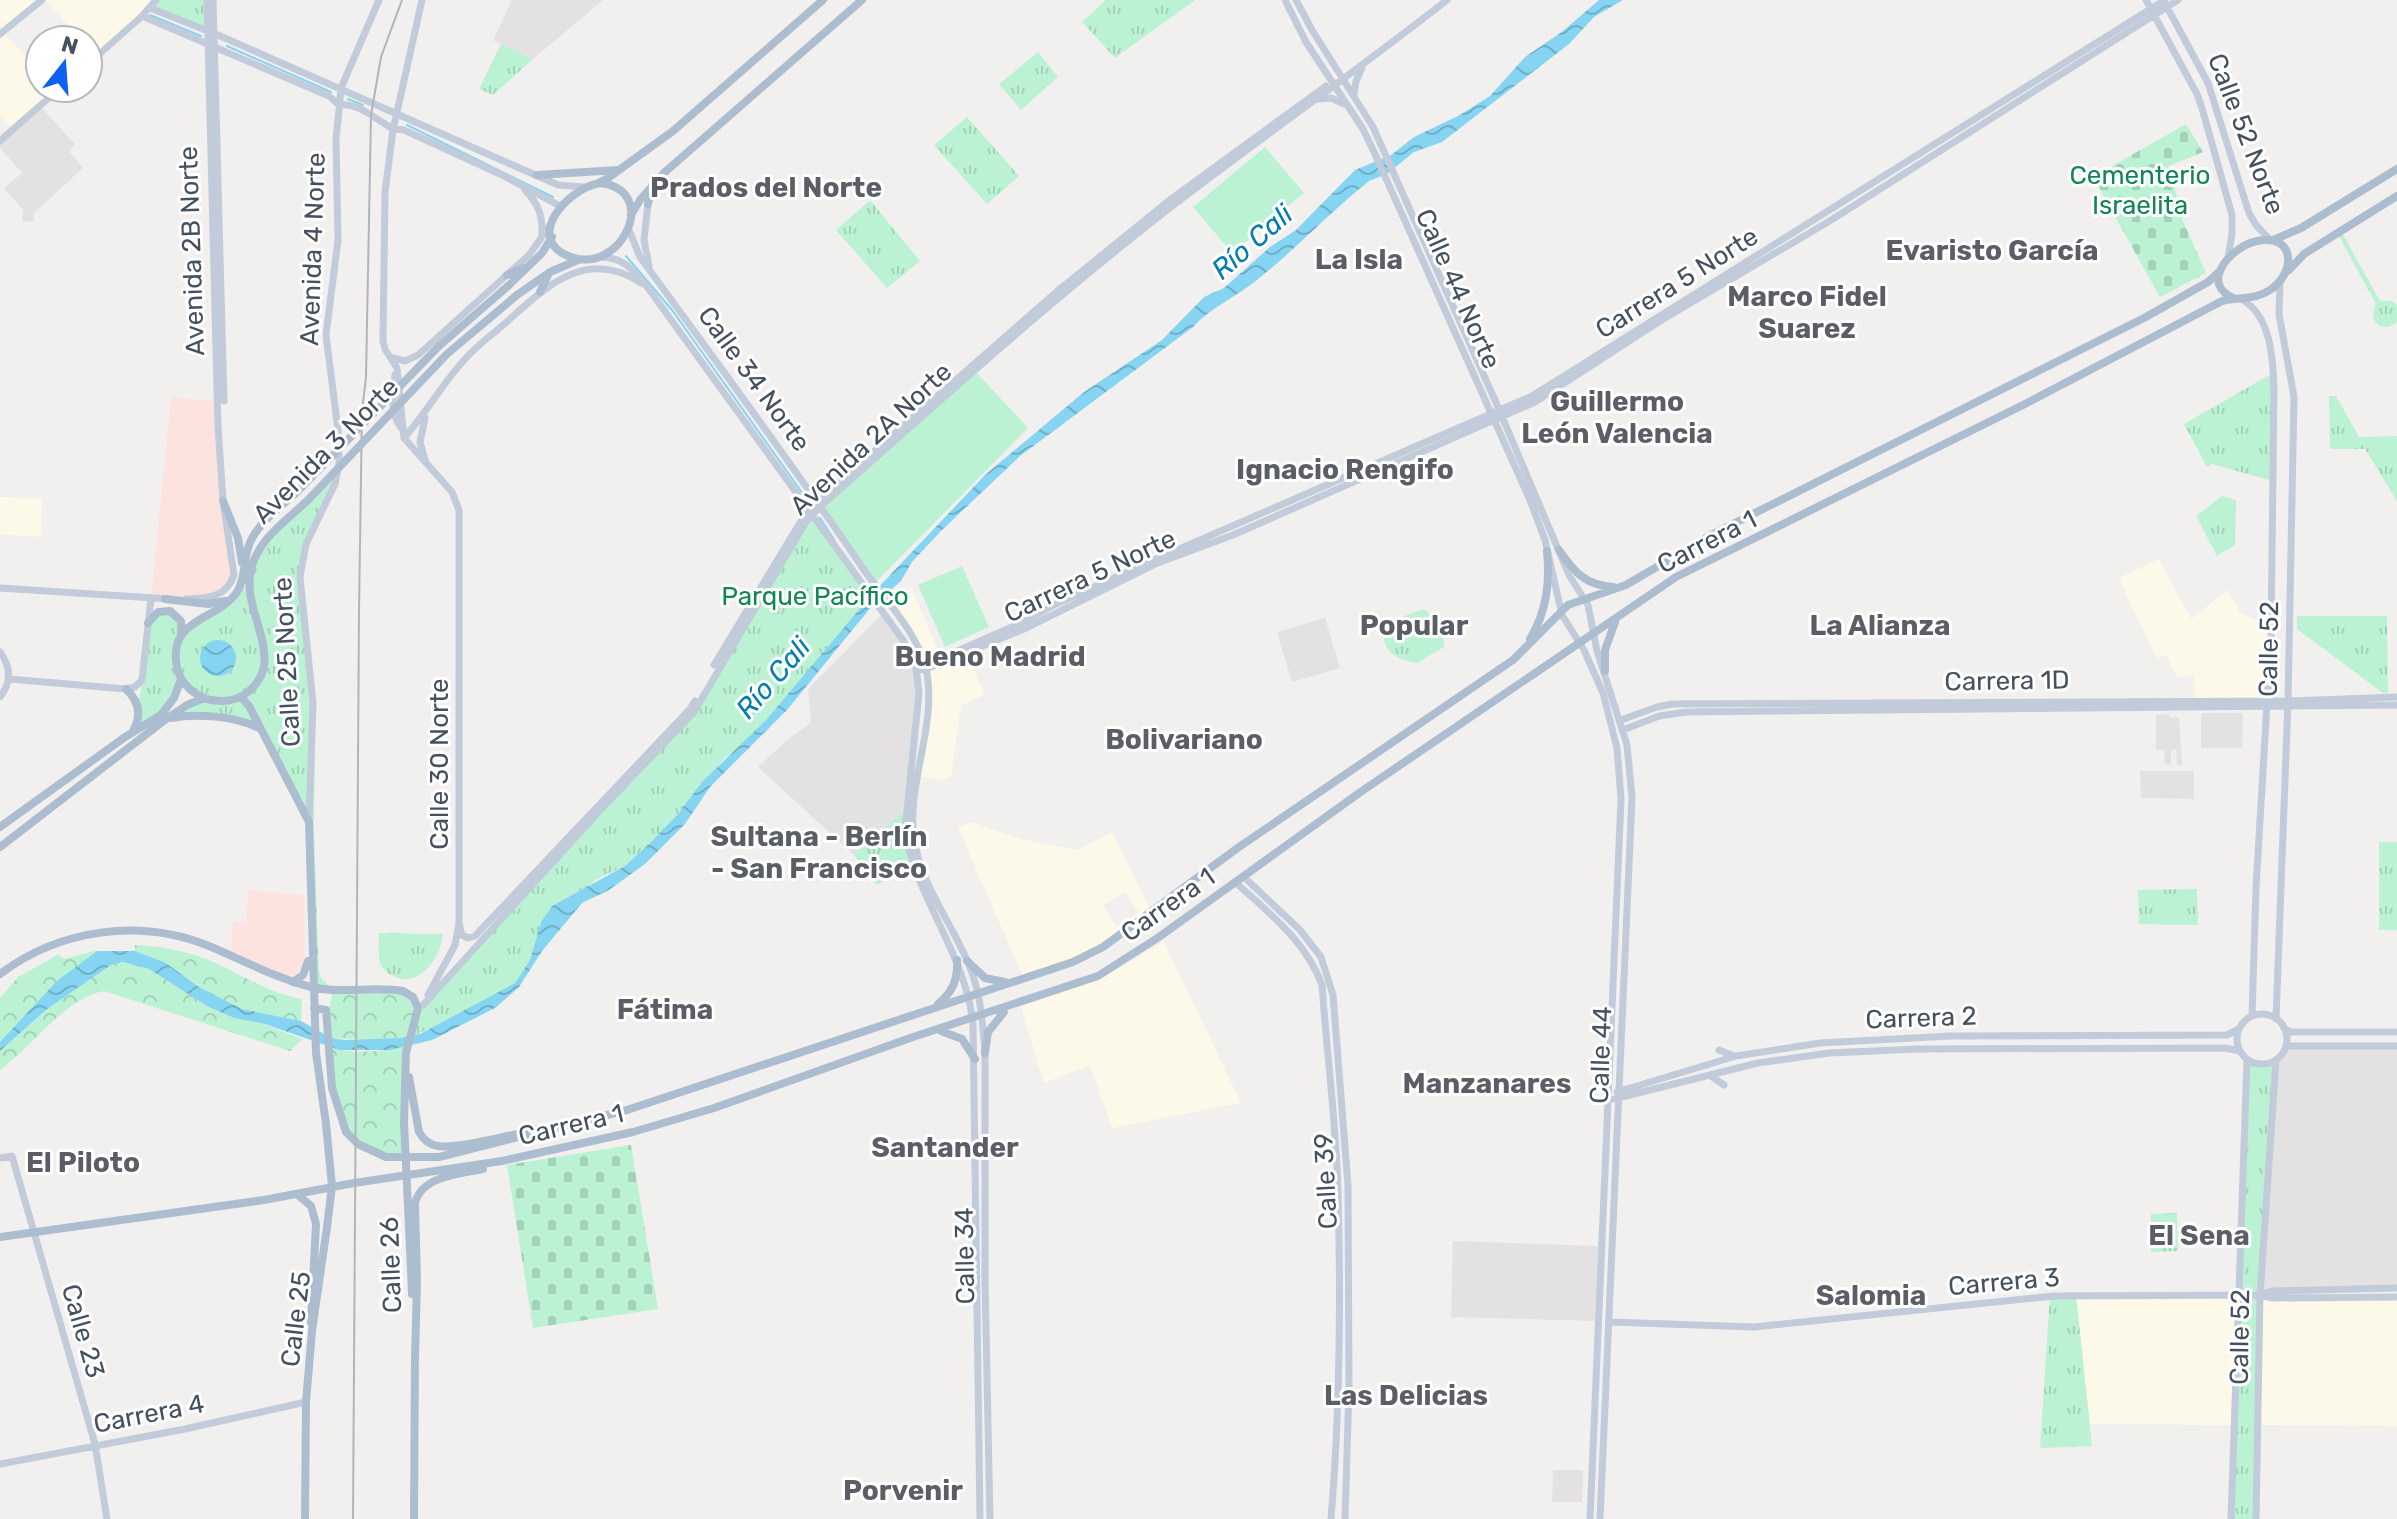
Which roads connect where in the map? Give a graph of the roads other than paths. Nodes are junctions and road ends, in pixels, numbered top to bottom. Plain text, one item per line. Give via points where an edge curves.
1 (42, 0) edge
2 (156, 0) edge
3 (207, 0) edge
4 (213, 0) edge
5 (379, 0) edge
6 (422, 0) edge
7 (823, 0) edge
8 (862, 0) edge
9 (1285, 0) edge
10 (1296, 0) edge
11 (1440, 0) edge
12 (1447, 0) edge
13 (2178, 0) edge
14 (2157, 5) edge
15 (150, 8) junction
16 (142, 16) junction
17 (210, 32) junction
18 (0, 34) edge
19 (211, 44) junction
20 (104, 50) edge
21 (2198, 61) junction
22 (1366, 63) junction
23 (2182, 66) junction
24 (1343, 77) junction
25 (1332, 85) junction
26 (341, 88) junction
27 (1354, 96) junction
28 (1316, 99) junction
29 (42, 104) edge
30 (339, 105) junction
31 (1346, 105) junction
32 (397, 113) junction
33 (393, 130) junction
34 (0, 141) edge
35 (1380, 153) junction
36 (2397, 169) edge
37 (619, 170) junction
38 (537, 175) junction
39 (518, 183) junction
40 (596, 184) junction
41 (653, 184) junction
42 (584, 187) junction
43 (2397, 196) edge
44 (648, 204) joint
45 (560, 206) junction
46 (631, 215) junction
47 (629, 230) junction
48 (547, 238) junction
49 (2272, 240) junction
50 (600, 256) junction
51 (582, 258) junction
52 (2228, 258) junction
53 (529, 266) junction
54 (2221, 270) junction
55 (550, 272) junction
56 (507, 275) junction
57 (653, 275) junction
58 (2283, 277) junction
59 (648, 288) junction
60 (540, 292) junction
61 (2239, 299) junction
62 (388, 354) junction
63 (224, 401) dead end
64 (427, 412) junction
65 (1497, 416) junction
66 (403, 434) junction
67 (339, 460) joint
68 (427, 466) junction
69 (223, 501) junction
70 (819, 504) junction
71 (810, 513) junction
72 (1559, 550) junction
73 (1547, 551) junction
74 (243, 574) junction
75 (1626, 585) junction
76 (0, 588) edge
77 (151, 598) junction
78 (1585, 598) junction
79 (165, 599) junction
80 (230, 601) junction
81 (1561, 610) junction
82 (1618, 618) junction
83 (148, 623) junction
84 (1594, 634) junction
85 (181, 635) junction
86 (2271, 636) junction
87 (2290, 636) junction
88 (1579, 644) junction
89 (0, 652) edge
90 (1519, 655) junction
91 (925, 667) junction
92 (916, 670) junction
93 (1605, 671) junction
94 (9, 679) junction
95 (181, 679) junction
96 (126, 689) junction
97 (0, 697) edge
98 (241, 697) junction
99 (2397, 697) edge
100 (204, 698) junction
101 (2268, 703) junction
102 (2288, 704) junction
103 (2397, 705) edge
104 (1657, 707) junction
105 (1659, 716) junction
106 (166, 719) junction
107 (1621, 720) junction
108 (261, 728) junction
109 (1623, 730) junction
110 (132, 733) junction
111 (912, 791) junction
112 (309, 822) junction
113 (0, 827) edge
114 (0, 847) edge
115 (1239, 879) junction
116 (459, 923) junction
117 (1296, 932) junction
118 (311, 944) junction
119 (962, 960) junction
120 (0, 974) edge
121 (1014, 981) junction
122 (293, 982) junction
123 (313, 987) junction
124 (973, 994) junction
125 (1014, 1005) junction
126 (931, 1008) junction
127 (420, 1009) junction
128 (314, 1010) junction
129 (2252, 1016) junction
130 (978, 1018) junction
131 (2276, 1019) junction
132 (2283, 1027) junction
133 (2239, 1029) junction
134 (937, 1031) junction
135 (2397, 1032) edge
136 (2286, 1046) junction
137 (2397, 1046) edge
138 (1719, 1050) dead end
139 (2240, 1051) junction
140 (985, 1053) junction
141 (1736, 1056) junction
142 (975, 1059) junction
143 (2247, 1060) junction
144 (2276, 1060) junction
145 (406, 1067) junction
146 (1620, 1072) junction
147 (1709, 1076) junction
148 (1724, 1085) dead end
149 (1636, 1086) junction
150 (1619, 1094) junction
151 (1609, 1098) junction
152 (594, 1119) junction
153 (326, 1124) joint
154 (0, 1158) edge
155 (502, 1161) junction
156 (297, 1195) junction
157 (1602, 1208) junction
158 (1614, 1209) junction
159 (34, 1231) junction
160 (0, 1237) edge
161 (2397, 1288) edge
162 (2239, 1294) junction
163 (2260, 1295) junction
164 (2397, 1297) edge
165 (1609, 1322) junction
166 (312, 1331) junction
167 (415, 1358) junction
168 (306, 1402) junction
169 (95, 1444) junction
170 (0, 1464) edge
171 (107, 1519) edge
172 (305, 1519) edge
173 (414, 1519) edge
174 (980, 1519) edge
175 (990, 1519) edge
176 (1331, 1519) edge
177 (1345, 1519) edge
178 (1590, 1519) edge
179 (1600, 1519) edge
180 (2231, 1519) edge
181 (2256, 1519) edge

1 - 18 main road
2 - 15 main road
3 - 17 main road, Avenida 2B Norte
4 - 17 main road, Avenida 2B Norte
5 - 26 main road, Avenida 4 Norte
6 - 32 main road
7 - 37 main road via 673,131
8 - 41 main road
9 - 25 main road, Calle 44 Norte
10 - 24 main road, Calle 44 Norte
11 - 24 main road, Avenida 2A Norte
12 - 22 main road, Avenida 2A Norte
13 - 14 main road, Carrera 5 Norte
14 - 21 main road, Calle 52 Norte via 2176,24
14 - 23 main road, Calle 52 Norte
14 - 65 main road, Carrera 5 Norte via 1828,222 1535,402
15 - 16 main road
15 - 17 main road
16 - 19 main road
16 - 20 main road
17 - 19 main road, Avenida 2B Norte
17 - 26 main road
19 - 30 main road
19 - 63 main road, Avenida 2B Norte
19 - 69 main road, Avenida 2B Norte via 214,324
21 - 23 main road via 2187,53 2181,57
21 - 49 main road, Calle 52 Norte via 2249,213
22 - 24 main road, Avenida 2A Norte
22 - 27 main road
23 - 52 main road, Calle 52 Norte via 2202,108 2232,215
24 - 25 main road, Avenida 2A Norte
24 - 27 main road, Calle 44 Norte
25 - 28 main road, Avenida 2A Norte
25 - 31 main road, Calle 44 Norte
25 - 70 main road, Avenida 2A Norte via 1171,199 1060,289
26 - 30 main road, Avenida 4 Norte
26 - 32 main road
27 - 35 main road, Calle 44 Norte via 1373,127
28 - 31 main road
28 - 70 main road, Avenida 2A Norte via 1083,278
29 - 34 main road
30 - 33 main road via 371,115
30 - 67 main road, Avenida 4 Norte via 338,240 326,335
31 - 35 main road, Calle 44 Norte
32 - 33 main road
32 - 38 main road
33 - 39 main road via 404,130
33 - 62 main road via 385,192 383,341
35 - 65 main road, Calle 44 Norte
36 - 49 main road
37 - 38 main road
37 - 40 main road
38 - 42 main road via 565,187
39 - 45 main road
39 - 48 main road via 539,208
40 - 42 main road
40 - 46 main road via 623,192
41 - 44 main road
41 - 46 main road
42 - 45 main road
43 - 58 main road via 2304,254
44 - 57 main road via 644,240
45 - 48 main road
46 - 47 main road
47 - 50 main road via 615,248
47 - 57 main road, Calle 34 Norte
48 - 51 main road via 563,253
48 - 53 main road, Avenida 3 Norte
48 - 56 main road, Avenida 3 Norte
49 - 52 main road via 2244,245
49 - 58 main road via 2287,253
50 - 51 main road
50 - 59 main road, Calle 34 Norte via 621,260
51 - 55 main road, Avenida 3 Norte
52 - 54 main road
53 - 56 main road
53 - 74 main road, Avenida 3 Norte, bridge via 439,346 257,531
54 - 61 main road via 2221,287
54 - 75 main road, Carrera 1 via 2144,318 1713,534
55 - 60 main road
55 - 98 main road, Avenida 3 Norte, bridge via 447,354 267,538 250,575 251,604 266,660 259,681
56 - 62 main road, Avenida 3 Norte via 411,360
57 - 70 main road, Calle 34 Norte
58 - 61 main road via 2265,293
58 - 87 main road, Calle 52 via 2279,314 2294,397
59 - 60 main road, Avenida 3 Norte via 625,274 593,269 564,276
59 - 71 main road, Calle 34 Norte
60 - 64 main road, Avenida 3 Norte via 465,359
61 - 82 main road, Carrera 1 via 2222,301 1676,577
61 - 86 main road, Calle 52 via 2261,317 2273,376
62 - 66 main road via 397,368
64 - 66 main road, Avenida 3 Norte
64 - 68 main road via 420,442
65 - 72 main road, Calle 44 Norte
65 - 73 main road, Calle 44 Norte
65 - 91 main road, Carrera 5 Norte via 1233,535 1155,564 1024,629
66 - 68 main road
67 - 112 main road, Calle 25 Norte via 335,484 306,544 300,577 313,703
68 - 116 main road, Calle 30 Norte via 458,506
69 - 74 main road via 238,538
69 - 79 main road, Avenida 2B Norte via 231,583 211,597
70 - 71 main road, Avenida 2A Norte
70 - 91 main road, Calle 34 Norte via 911,635
71 - 92 main road, Calle 34 Norte via 903,640
71 - 116 main road, Avenida 2A Norte via 690,709 475,936 462,935
71 - 127 main road, Avenida 2A Norte via 694,712
72 - 75 main road via 1584,580
72 - 78 main road, Calle 44 Norte
73 - 81 main road, Calle 44 Norte
73 - 90 main road via 1544,607
74 - 80 main road, Avenida 3 Norte
75 - 78 main road, Carrera 1
76 - 77 main road
77 - 79 main road
77 - 83 main road
78 - 81 main road, Carrera 1
78 - 84 main road, Calle 44
79 - 80 main road
80 - 85 main road via 197,618
81 - 88 main road, Calle 44
81 - 90 main road, Carrera 1
82 - 84 main road, Carrera 1
82 - 93 main road via 1608,640
83 - 85 main road via 158,612 172,612 181,621
83 - 96 main road via 140,684
84 - 88 main road, Carrera 1
84 - 93 main road, Calle 44
85 - 95 main road via 175,658
86 - 87 main road via 2279,646
86 - 101 main road, Calle 52
87 - 102 main road, Calle 52
88 - 115 main road, Carrera 1
88 - 151 main road, Calle 44 via 1603,693 1619,766
89 - 94 main road
90 - 121 main road, Carrera 1 via 1103,947
91 - 92 main road, Carrera 5 Norte
91 - 111 main road, Calle 34 Norte via 926,722
92 - 111 main road, Calle 34 Norte
93 - 107 main road, Calle 44
94 - 96 main road
94 - 97 main road
95 - 100 main road
95 - 110 main road via 166,710
96 - 110 main road via 139,709
98 - 100 main road
98 - 108 main road, Calle 25 Norte
99 - 102 main road, Carrera 1D
100 - 106 main road
101 - 102 main road, Carrera 1D
101 - 104 main road, Carrera 1D
101 - 105 main road, Carrera 1D
101 - 129 main road, Calle 52
102 - 103 main road, Carrera 1D
102 - 131 main road, Calle 52
104 - 105 main road
104 - 107 main road, Carrera 1D
105 - 109 main road, Carrera 1D
106 - 108 main road via 211,717
106 - 114 main road
107 - 109 main road, Calle 44
108 - 112 main road, Calle 25 Norte
109 - 146 main road, Calle 44 via 1632,797
110 - 113 main road
111 - 119 main road, Calle 34 Norte via 905,820 908,847 930,905
112 - 118 main road, Calle 25 Norte
115 - 117 main road, Calle 39
115 - 125 main road, Carrera 1 via 1112,969
116 - 127 main road, Calle 30 Norte via 455,945
117 - 176 main road, Calle 39 via 1322,985 1338,1188 1338,1388
117 - 177 main road, Calle 39 via 1321,957 1333,995 1348,1185
118 - 122 main road via 305,972
118 - 123 main road, Calle 25 Norte
119 - 121 main road via 985,978
119 - 124 main road, Calle 34 Norte
119 - 126 main road via 953,987
120 - 122 main road via 55,943 125,930 194,940
121 - 124 main road, Carrera 1
122 - 123 main road
123 - 127 main road via 403,991
123 - 128 main road, Calle 25 Norte
124 - 126 main road, Carrera 1
124 - 130 main road, Calle 34
125 - 130 main road, Carrera 1
125 - 140 main road via 993,1022
126 - 152 main road, Carrera 1
127 - 145 main road, Calle 26
128 - 152 main road, Carrera 1 via 323,1008 327,1014 337,1106 346,1132 386,1157 439,1157
128 - 153 main road, Calle 25 Norte
129 - 131 main road
129 - 133 main road
130 - 134 main road, Carrera 1
130 - 140 main road, Calle 34
130 - 142 main road, Calle 34
131 - 132 main road
132 - 135 main road via 2290,1032
132 - 136 main road
133 - 139 main road
133 - 141 main road, Carrera 2 via 2227,1035 1895,1038
134 - 142 main road via 962,1039
134 - 155 main road, Carrera 1 via 714,1108
136 - 137 main road
136 - 144 main road
138 - 141 main road
139 - 143 main road
139 - 147 main road, Carrera 2 via 1862,1051 1758,1063
140 - 175 main road, Calle 34
141 - 149 main road, Carrera 2
142 - 174 main road, Calle 34
143 - 144 main road
143 - 162 main road, Calle 52
144 - 163 main road, Calle 52
145 - 152 main road via 419,1132 435,1146
145 - 167 main road, Calle 26, bridge
146 - 149 main road
146 - 150 main road, Calle 44
147 - 148 main road
147 - 150 main road, Carrera 2
149 - 150 main road, Carrera 2
150 - 151 main road, Carrera 2
150 - 158 main road, Calle 44
151 - 157 main road, Calle 44
153 - 166 main road, Calle 25, bridge via 332,1186
154 - 159 main road, Calle 23 via 12,1156
155 - 156 main road, Carrera 1
155 - 167 main road via 431,1182 417,1194
156 - 159 main road, Carrera 1
156 - 166 main road via 311,1206 316,1224
157 - 158 main road
157 - 178 main road, Calle 44
158 - 165 main road, Calle 44
159 - 160 main road, Carrera 1
159 - 169 main road, Calle 23
161 - 163 main road, Carrera 3
162 - 163 main road, Carrera 3
162 - 165 main road, Carrera 3 via 2050,1296 1754,1327
162 - 180 main road, Calle 52
163 - 164 main road, Carrera 3
163 - 181 main road, Calle 52
165 - 179 main road, Calle 44
166 - 168 main road, Calle 25
167 - 173 main road, Calle 26
168 - 169 main road, Carrera 4
168 - 172 main road, Calle 25
169 - 170 main road, Carrera 4
169 - 171 main road, Calle 23

